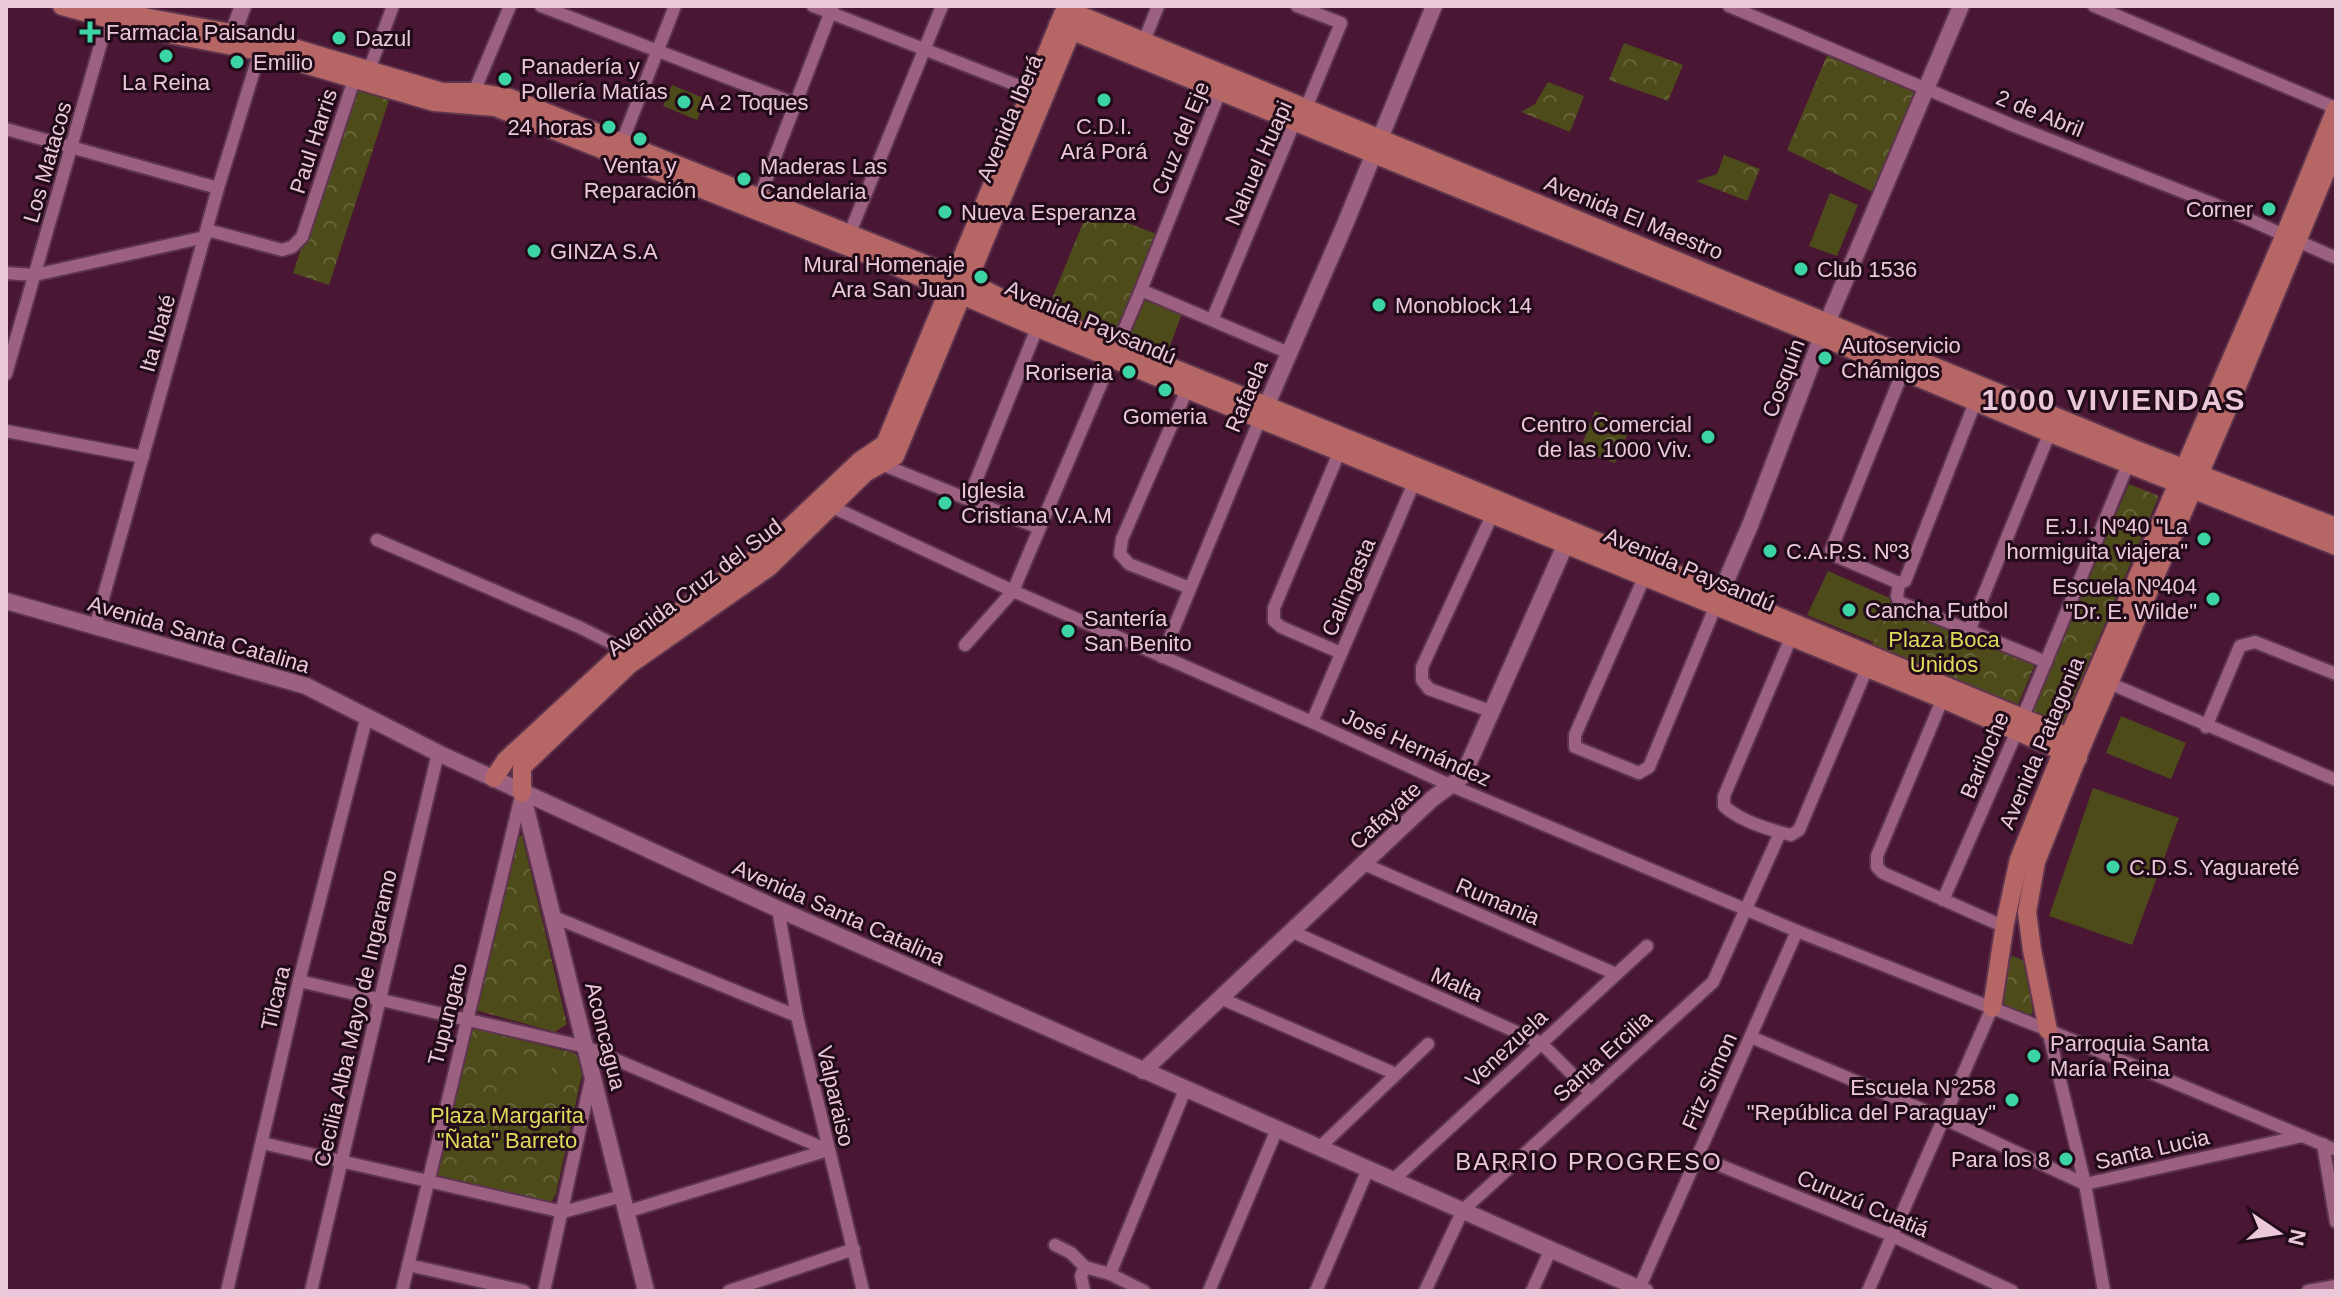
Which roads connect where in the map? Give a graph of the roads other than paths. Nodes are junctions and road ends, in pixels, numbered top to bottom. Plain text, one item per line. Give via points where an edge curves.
1 (62, 6) edge
2 (243, 6) edge
3 (393, 6) edge
4 (510, 6) edge
5 (541, 6) edge
6 (675, 6) edge
7 (813, 6) edge
8 (942, 6) edge
9 (1158, 6) edge
10 (1297, 6) edge
11 (1434, 6) edge
12 (1729, 6) edge
13 (1961, 6) edge
14 (2094, 6) edge
15 (832, 10) edge
16 (108, 11) edge
17 (146, 11) edge
18 (1070, 15) edge
19 (231, 38) junction
20 (1144, 41) junction
21 (924, 49) junction
22 (260, 51) junction
23 (656, 51) junction
24 (361, 75) junction
25 (1223, 83) junction
26 (1928, 88) junction
27 (1032, 91) junction
28 (472, 98) junction
29 (796, 104) junction
30 (2336, 109) edge
31 (1300, 115) junction
32 (6, 129) edge
33 (622, 142) junction
34 (1377, 146) junction
35 (2336, 147) edge
36 (72, 148) junction
37 (218, 188) junction
38 (760, 196) junction
39 (206, 233) junction
40 (848, 239) junction
41 (2290, 239) junction
42 (2336, 258) edge
43 (6, 273) edge
44 (35, 275) junction
45 (959, 285) junction
46 (1141, 290) junction
47 (1212, 320) junction
48 (1040, 321) junction
49 (1825, 330) junction
50 (1115, 351) junction
51 (1289, 353) junction
52 (1906, 364) junction
53 (6, 374) edge
54 (1190, 382) junction
55 (1978, 394) junction
56 (1263, 413) junction
57 (2053, 425) junction
58 (6, 431) edge
59 (1343, 445) junction
60 (143, 457) junction
61 (2131, 457) junction
62 (881, 464) junction
63 (1417, 474) junction
64 (2189, 479) junction
65 (969, 498) junction
66 (825, 503) junction
67 (1496, 507) junction
68 (2336, 527) edge
69 (1039, 528) junction
70 (1568, 537) junction
71 (377, 540) dead end
72 (2336, 546) edge
73 (1647, 570) junction
74 (1902, 582) junction
75 (1190, 588) junction
76 (1013, 591) junction
77 (1718, 599) junction
78 (6, 601) edge
79 (95, 627) junction
80 (1794, 630) junction
81 (1969, 631) junction
82 (965, 645) dead end
83 (625, 650) junction
84 (1341, 653) junction
85 (1162, 657) junction
86 (1870, 661) junction
87 (2046, 662) junction
88 (2336, 674) edge
89 (2109, 683) junction
90 (1945, 693) junction
91 (1493, 712) junction
92 (367, 716) junction
93 (1312, 722) junction
94 (2020, 724) junction
95 (2206, 727) junction
96 (2073, 747) junction
97 (438, 753) junction
98 (494, 778) junction
99 (2336, 780) edge
100 (1452, 786) junction
101 (522, 793) junction
102 (1786, 834) junction
103 (1364, 864) junction
104 (1943, 900) junction
105 (778, 909) junction
106 (1746, 910) junction
107 (554, 917) junction
108 (2005, 927) junction
109 (1797, 931) junction
110 (1293, 932) junction
111 (1647, 946) dead end
112 (2001, 948) junction
113 (2032, 950) junction
114 (1616, 974) junction
115 (299, 981) junction
116 (1220, 998) junction
117 (381, 999) junction
118 (1992, 1008) junction
119 (797, 1016) junction
120 (466, 1021) junction
121 (2048, 1030) junction
122 (1751, 1037) junction
123 (1541, 1043) junction
124 (1428, 1044) dead end
125 (586, 1047) junction
126 (1143, 1071) junction
127 (593, 1073) junction
128 (1396, 1074) junction
129 (1185, 1090) junction
130 (1591, 1093) junction
131 (1945, 1119) junction
132 (1277, 1129) junction
133 (2302, 1136) junction
134 (262, 1143) junction
135 (2323, 1144) junction
136 (1320, 1147) junction
137 (828, 1150) junction
138 (2336, 1150) edge
139 (1697, 1156) junction
140 (341, 1161) junction
141 (1368, 1169) junction
142 (1393, 1180) junction
143 (428, 1181) junction
144 (2085, 1184) junction
145 (624, 1204) junction
146 (1463, 1210) junction
147 (563, 1212) junction
148 (2336, 1222) edge
149 (1893, 1236) junction
150 (1055, 1245) dead end
151 (854, 1249) junction
152 (1551, 1249) junction
153 (408, 1265) junction
154 (1085, 1267) junction
155 (1110, 1274) junction
156 (2336, 1286) edge
157 (1640, 1290) edge
158 (227, 1291) edge
159 (311, 1291) edge
160 (402, 1291) edge
161 (524, 1291) edge
162 (544, 1291) edge
163 (646, 1291) edge
164 (729, 1291) edge
165 (863, 1291) edge
166 (1084, 1291) edge
167 (1144, 1291) edge
168 (1209, 1291) edge
169 (1316, 1291) edge
170 (1425, 1291) edge
171 (1532, 1291) edge
172 (1868, 1291) edge
173 (2012, 1291) edge
174 (2104, 1291) edge
175 (2308, 1291) edge

1 - 16 main road, Avenida Paysandú
2 - 19 street
3 - 24 street, Paul Harris
4 - 28 street
5 - 23 street
6 - 23 street
7 - 15 street
8 - 21 street
9 - 20 street
10 - 31 street, Nahuel Huapi via 1341,23
11 - 34 street, Rafaela
12 - 26 street, 2 de Abril
13 - 26 street, Cosquín
14 - 30 street
15 - 21 street
15 - 29 street
16 - 17 main road, Avenida Paysandú
16 - 19 main road, Avenida Paysandú
16 - 36 street, Los Matacos
17 - 19 main road, Avenida Paysandú
18 - 20 main road, Avenida El Maestro
18 - 25 main road, Avenida El Maestro
18 - 27 main road, Avenida Iberá
18 - 45 main road, Avenida Iberá
19 - 22 main road, Avenida Paysandú
19 - 24 main road, Avenida Paysandú
20 - 25 main road, Avenida El Maestro
21 - 27 street
21 - 40 street
22 - 24 main road, Avenida Paysandú
22 - 37 street, Ita Ibaté
23 - 29 street
23 - 33 street
24 - 28 main road, Avenida Paysandú via 434,102
24 - 39 street, Paul Harris via 302,237 282,250
25 - 31 main road, Avenida El Maestro
25 - 46 street, Cruz del Eje
26 - 41 street, 2 de Abril
26 - 49 street, Cosquín
27 - 45 main road, Avenida Iberá
28 - 33 main road, Avenida Paysandú via 510,98
28 - 40 main road, Avenida Paysandú
29 - 38 street
30 - 41 main road, Avenida Patagonia
31 - 34 main road, Avenida El Maestro
31 - 47 street, Nahuel Huapi
32 - 36 street
33 - 38 main road, Avenida Paysandú
34 - 49 main road, Avenida El Maestro
34 - 51 street, Rafaela
35 - 41 main road, Avenida Patagonia
36 - 37 street
36 - 44 street, Los Matacos
37 - 39 street, Ita Ibaté
38 - 40 main road, Avenida Paysandú
39 - 44 street
39 - 60 street, Ita Ibaté
40 - 45 main road, Avenida Paysandú
41 - 42 street, 2 de Abril
41 - 64 main road, Avenida Patagonia
43 - 44 street
44 - 53 street, Los Matacos
45 - 48 main road, Avenida Paysandú
45 - 62 main road, Avenida Cruz del Sud via 895,456
45 - 66 main road, Avenida Cruz del Sud via 885,444 860,461
46 - 47 street
46 - 50 street, Cruz del Eje
47 - 51 street
48 - 50 main road, Avenida Paysandú
48 - 65 street
49 - 52 main road, Avenida El Maestro
49 - 77 street, Cosquín
50 - 54 main road, Avenida Paysandú
50 - 69 street, Cruz del Eje
51 - 56 street, Rafaela
52 - 55 main road, Avenida El Maestro
52 - 74 street via 1831,550
54 - 56 main road, Avenida Paysandú
54 - 75 street via 1120,554 1129,564
55 - 57 main road, Avenida El Maestro
55 - 74 street
56 - 59 main road, Avenida Paysandú
56 - 75 street, Rafaela
57 - 61 main road, Avenida El Maestro
57 - 81 street
58 - 60 street
59 - 63 main road, Avenida Paysandú
59 - 84 street via 1274,608 1274,621 1281,627
60 - 79 street, Ita Ibaté
61 - 64 main road, Avenida El Maestro
61 - 87 street, Bariloche
62 - 65 street
62 - 66 main road, Avenida Cruz del Sud
63 - 67 main road, Avenida Paysandú
63 - 84 street, Calingasta
64 - 68 main road
64 - 72 main road
64 - 89 main road, Avenida Patagonia
64 - 96 main road, Avenida Patagonia
65 - 69 street
66 - 76 street, José Hernández
66 - 83 main road, Avenida Cruz del Sud
66 - 101 main road, Avenida Cruz del Sud via 769,567 630,664 522,767
67 - 70 main road, Avenida Paysandú
67 - 91 street via 1422,667 1429,689
69 - 76 street, Cruz del Eje
70 - 73 main road, Avenida Paysandú
70 - 91 street, Cafayate
71 - 83 street
73 - 77 main road, Avenida Paysandú
73 - 77 street, Cosquín via 1575,735 1575,747 1639,773 1649,767
74 - 81 street via 1899,602
75 - 85 street, Rafaela
76 - 82 street, Cruz del Eje
76 - 85 street, José Hernández
77 - 80 main road, Avenida Paysandú
78 - 79 street, Avenida Santa Catalina
79 - 92 street, Avenida Santa Catalina via 306,686
80 - 86 main road, Avenida Paysandú
80 - 102 street via 1724,796 1731,813
81 - 87 street
83 - 98 main road, Avenida Cruz del Sud via 506,760
84 - 93 street, Calingasta
85 - 93 street, José Hernández
86 - 90 main road, Avenida Paysandú
86 - 102 street, Santa Ercilia via 1799,830
87 - 94 street, Bariloche
88 - 95 street via 2255,642 2240,646
89 - 95 street
89 - 96 main road, Avenida Patagonia
90 - 94 main road, Avenida Paysandú
90 - 104 street via 1877,856 1883,873
91 - 100 street, Cafayate via 1463,776
92 - 97 street, Avenida Santa Catalina
92 - 115 street, Tilcara
93 - 100 street, José Hernández
94 - 96 main road, Avenida Paysandú
94 - 104 street, Bariloche
95 - 99 street
96 - 108 main road, Avenida Patagonia via 2019,859
96 - 113 main road, Avenida Patagonia via 2033,876 2027,912
97 - 98 street, Avenida Santa Catalina
97 - 117 street, Cecilia Alba Mayo de Ingaramo
98 - 101 street, Avenida Santa Catalina
100 - 103 street, Cafayate
100 - 106 street, José Hernández
101 - 105 street, Avenida Santa Catalina
101 - 107 street, Aconcagua
101 - 120 street, Tupungato
102 - 106 street, Santa Ercilia
103 - 110 street, Cafayate
103 - 114 street, Rumania
104 - 108 street
105 - 119 street, Valparaiso
105 - 126 street, Avenida Santa Catalina
106 - 109 street, José Hernández
106 - 130 street, Santa Ercilia via 1713,982
107 - 119 street
107 - 125 street, Aconcagua
108 - 112 main road, Avenida Patagonia
109 - 118 street, José Hernández
109 - 122 street, Fitz Simon
110 - 116 street, Cafayate
110 - 123 street, Malta
111 - 114 street, Venezuela
112 - 113 main road
112 - 118 main road, Avenida Patagonia
113 - 121 main road, Avenida Patagonia
114 - 123 street, Venezuela
115 - 117 street
115 - 134 street, Tilcara
116 - 126 street, Cafayate
116 - 128 street
117 - 120 street
117 - 140 street, Cecilia Alba Mayo de Ingaramo
118 - 121 street, José Hernández
118 - 131 street
119 - 137 street, Valparaiso
120 - 125 street
120 - 143 street, Tupungato
121 - 133 street
121 - 144 street
122 - 131 street, Santa Lucia
122 - 139 street, Fitz Simon
123 - 130 street, Malta
123 - 142 street, Venezuela
124 - 128 street
125 - 127 street, Aconcagua
125 - 137 street
126 - 129 street, Avenida Santa Catalina
127 - 145 street, Aconcagua
127 - 147 street
128 - 136 street
129 - 132 street, Avenida Santa Catalina
129 - 155 street
130 - 146 street, Santa Ercilia
131 - 144 street, Santa Lucia
131 - 149 street
132 - 136 street, Avenida Santa Catalina
132 - 168 street
133 - 135 street
133 - 144 street, Santa Lucia
134 - 140 street
134 - 158 street, Tilcara
135 - 138 street
135 - 148 street
136 - 141 street, Avenida Santa Catalina
137 - 145 street
137 - 151 street, Valparaiso
139 - 149 street, Curuzú Cuatiá
139 - 157 street, Fitz Simon
140 - 143 street
140 - 159 street, Cecilia Alba Mayo de Ingaramo
141 - 142 street, Avenida Santa Catalina
141 - 169 street
142 - 146 street, Avenida Santa Catalina
143 - 147 street
143 - 153 street, Tupungato
144 - 174 street
145 - 147 street
145 - 163 street, Aconcagua
146 - 152 street, Avenida Santa Catalina
146 - 170 street, Santa Ercilia
147 - 162 street
149 - 172 street
149 - 173 street, Curuzú Cuatiá
150 - 154 street
151 - 164 street
151 - 165 street, Valparaiso
152 - 157 street, Avenida Santa Catalina
152 - 171 street
153 - 160 street, Tupungato
153 - 161 street
154 - 155 street
154 - 166 street
155 - 167 street
156 - 175 street

